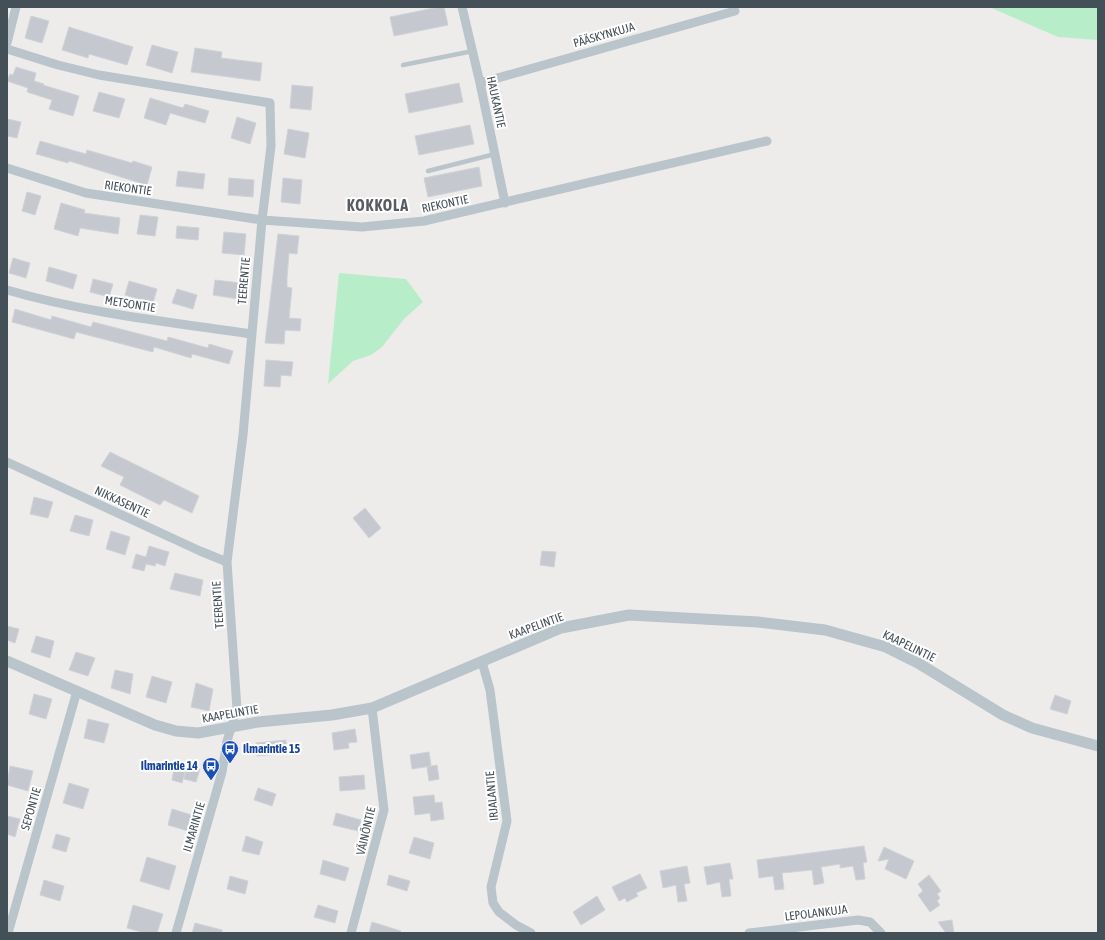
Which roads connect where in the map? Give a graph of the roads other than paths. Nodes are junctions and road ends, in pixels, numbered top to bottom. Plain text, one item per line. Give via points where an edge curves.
1 (16, 7) edge
2 (462, 7) edge
3 (734, 11) dead end
4 (7, 42) edge
5 (7, 49) edge
6 (473, 51) junction
7 (403, 65) dead end
8 (480, 83) junction
9 (767, 141) dead end
10 (495, 154) junction
11 (7, 168) edge
12 (428, 171) dead end
13 (505, 203) junction
14 (262, 220) junction
15 (7, 290) edge
16 (251, 334) junction
17 (7, 462) edge
18 (227, 562) junction
19 (7, 661) edge
20 (482, 662) junction
21 (77, 691) junction
22 (372, 708) junction
23 (231, 727) junction
24 (1098, 746) edge
25 (8, 933) edge
26 (176, 933) edge
27 (351, 933) edge
28 (531, 933) edge
29 (749, 933) edge
30 (881, 933) edge

1 - 4 street
2 - 6 street, HAUKANTIE
3 - 8 street, PÄÄSKYNKUJA
5 - 14 street, TEERENTIE via 58,65 99,74 270,103 271,146
6 - 7 lane
6 - 8 street, HAUKANTIE
8 - 10 street, HAUKANTIE
9 - 13 street, RIEKONTIE
10 - 12 lane
10 - 13 street, HAUKANTIE
11 - 14 street, RIEKONTIE via 86,193
13 - 14 street, RIEKONTIE via 424,221 362,227
14 - 16 street, TEERENTIE
15 - 16 street, METSONTIE via 42,300 117,314
16 - 18 street, TEERENTIE via 243,435
17 - 18 street, NIKKASENTIE
18 - 23 street, TEERENTIE via 237,709
19 - 21 street, KAAPELINTIE
20 - 22 street, KAAPELINTIE
20 - 24 street, KAAPELINTIE via 560,628 629,615 758,622 825,630 886,647 918,663 1003,715 1032,728
20 - 28 street, IRJALANTIE via 490,690 507,821 491,887 493,903 499,912
21 - 23 street, KAAPELINTIE via 155,725 176,731 198,733
21 - 25 street, SEPONTIE
22 - 23 street, KAAPELINTIE
22 - 27 street, VÄINÖNTIE via 384,810
23 - 26 street, ILMARINTIE via 222,772
29 - 30 street, LEPOLANKUJA via 858,920 870,922

